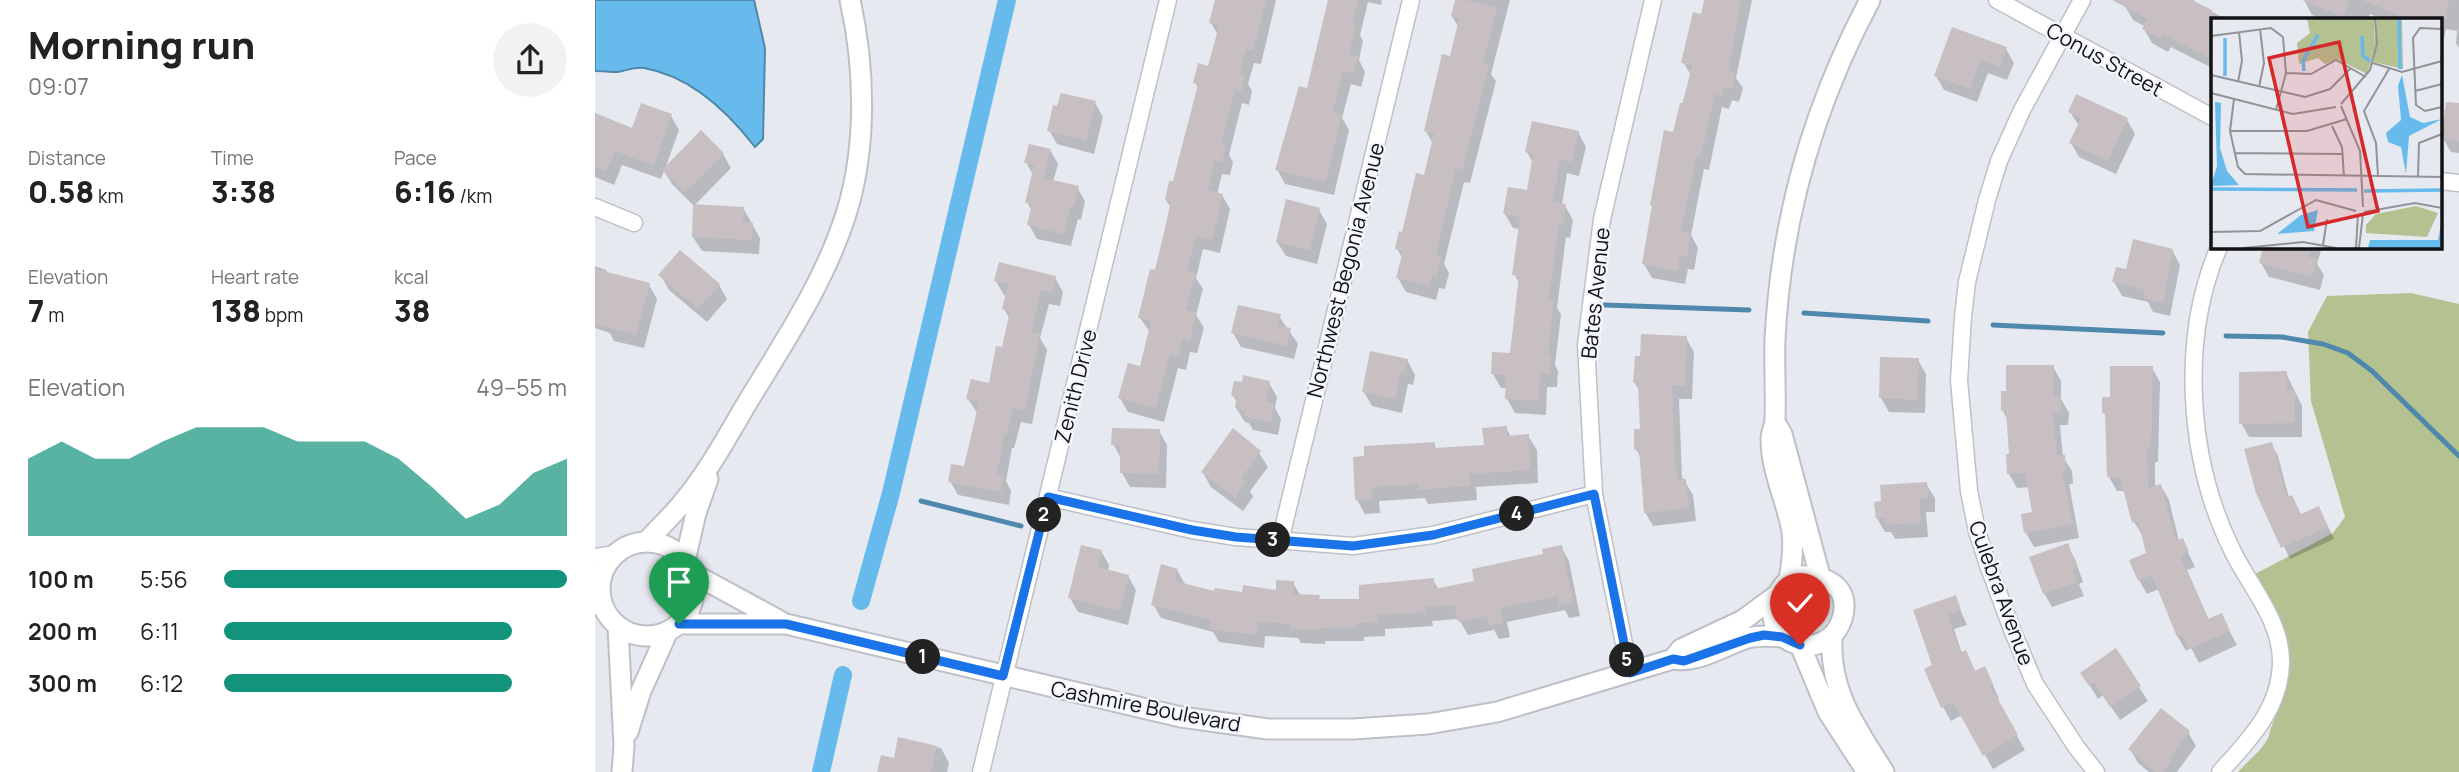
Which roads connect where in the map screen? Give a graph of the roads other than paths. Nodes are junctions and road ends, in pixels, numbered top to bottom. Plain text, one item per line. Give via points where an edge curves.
1 (850, 0) edge
2 (1168, 0) edge
3 (1411, 0) edge
4 (1653, 0) edge
5 (1870, 0) edge
6 (1997, 0) edge
7 (2082, 0) edge
8 (2063, 36) junction
9 (2211, 116) edge
10 (2441, 181) edge
11 (2459, 183) edge
12 (595, 207) edge
13 (634, 223) dead end
14 (2220, 248) edge
15 (1775, 423) junction
16 (721, 446) junction
17 (1594, 494) junction
18 (1048, 497) junction
19 (647, 541) junction
20 (1280, 541) junction
21 (605, 555) edge
22 (688, 567) junction
23 (1819, 576) junction
24 (1789, 579) junction
25 (1777, 596) junction
26 (599, 607) edge
27 (786, 624) junction
28 (618, 627) junction
29 (673, 629) junction
30 (1832, 637) junction
31 (1791, 641) junction
32 (1673, 659) junction
33 (1630, 673) junction
34 (1003, 676) junction
35 (624, 746) junction
36 (622, 772) edge
37 (981, 772) edge
38 (1867, 772) edge
39 (1884, 772) edge
40 (2096, 772) edge
41 (2220, 772) edge

1 - 16 street via 858,35 861,88 859,149 847,209 802,313
2 - 18 street, Zenith Drive
3 - 20 street, Northwest Begonia Avenue
4 - 17 street, Bates Avenue via 1602,219 1586,345
5 - 15 street via 1848,40 1803,162 1786,239 1775,339
6 - 8 street, Conus Street
7 - 8 street, Culebra Avenue
8 - 9 street, Conus Street
8 - 40 street, Culebra Avenue via 1999,161 1987,200 1967,282 1959,380 1969,491 1988,565 2035,684
10 - 11 street
12 - 13 street
14 - 41 street via 2197,322 2194,403 2198,440 2207,484 2231,548 2276,631 2281,662 2276,692 2260,728
15 - 23 street via 1782,434
15 - 24 street via 1770,437 1774,466 1793,545
16 - 19 street via 684,501
16 - 22 street via 696,513
17 - 20 street via 1433,535 1353,546
17 - 33 street, Bates Avenue
18 - 20 street via 1192,530
18 - 34 street, Zenith Drive
19 - 21 street
19 - 22 street via 676,551
21 - 26 street
22 - 27 street, Cashmire Boulevard
22 - 29 street via 693,599 688,613
23 - 24 street
23 - 30 street via 1835,586 1844,604
24 - 25 street
25 - 31 street via 1772,618 1776,629
25 - 32 street, Cashmire Boulevard via 1743,620 1681,649
26 - 28 street
27 - 29 street, Cashmire Boulevard
27 - 34 street, Cashmire Boulevard
28 - 29 street via 653,637
28 - 35 street
29 - 35 street via 641,691
30 - 31 street via 1812,645
30 - 39 street via 1832,672 1843,704
31 - 32 street, Cashmire Boulevard via 1764,635 1684,661
31 - 38 street via 1828,712
32 - 33 street, Cashmire Boulevard
33 - 34 street, Cashmire Boulevard via 1497,712 1428,724 1353,729 1268,729 1181,717
34 - 37 street, Zenith Drive
35 - 36 street

